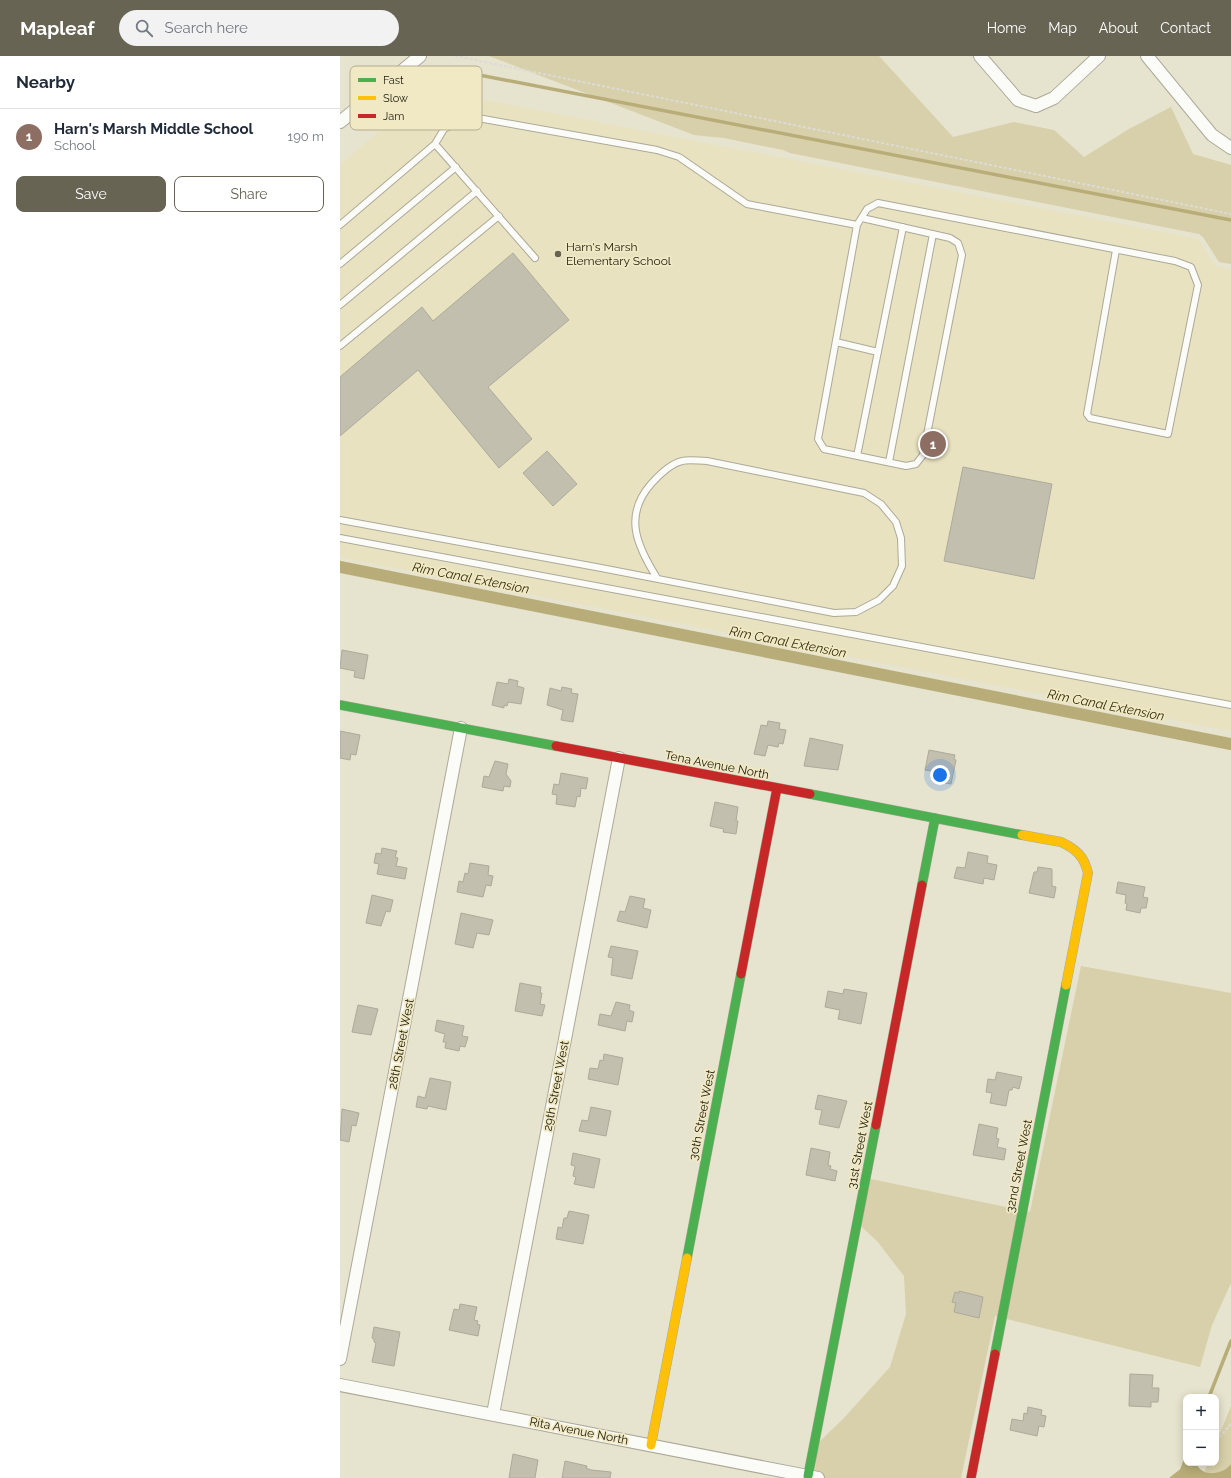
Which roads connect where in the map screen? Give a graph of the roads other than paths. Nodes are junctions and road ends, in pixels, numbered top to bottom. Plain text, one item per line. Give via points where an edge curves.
1 (420, 56) edge
2 (980, 56) edge
3 (1099, 56) edge
4 (1147, 56) edge
5 (408, 66) edge
6 (350, 114) edge
7 (482, 119) edge
8 (340, 122) edge
9 (443, 130) edge
10 (435, 144) junction
11 (1231, 148) edge
12 (456, 167) junction
13 (477, 191) junction
14 (499, 216) junction
15 (862, 218) junction
16 (340, 224) edge
17 (858, 225) junction
18 (903, 227) junction
19 (933, 234) junction
20 (1116, 250) junction
21 (535, 258) dead end
22 (340, 264) edge
23 (340, 305) edge
24 (836, 342) junction
25 (340, 346) edge
26 (878, 352) junction
27 (857, 456) junction
28 (889, 462) junction
29 (340, 520) edge
30 (340, 538) edge
31 (657, 578) junction
32 (340, 705) edge
33 (1231, 706) edge
34 (461, 728) junction
35 (619, 758) junction
36 (777, 788) junction
37 (935, 818) junction
38 (1085, 859) joint
39 (340, 1359) edge
40 (340, 1385) edge
41 (494, 1414) junction
42 (651, 1445) junction
43 (813, 1477) edge
44 (971, 1478) edge

1 - 5 street
2 - 3 street via 1018,100 1036,106 1054,98
4 - 11 street via 1212,135
6 - 8 street
7 - 17 lane via 657,150 679,157 747,204
9 - 10 lane
10 - 12 lane
10 - 16 lane
12 - 13 lane
12 - 22 lane
13 - 14 lane
13 - 23 lane
14 - 21 lane
14 - 25 lane
15 - 17 lane
15 - 18 lane
15 - 20 lane via 867,209 878,204
17 - 24 lane
18 - 19 lane
18 - 26 lane
19 - 28 lane
19 - 28 lane via 954,240 958,243 962,255 923,455 916,464 906,466
20 - 20 lane via 1191,267 1198,285 1168,434 1090,418 1087,414
24 - 26 lane
24 - 27 lane via 818,439 824,449
26 - 27 lane
27 - 28 lane
29 - 31 lane
30 - 33 lane
31 - 31 lane via 834,613 856,612 879,600 893,586 902,566 901,538 896,522 881,504 864,493 707,461 682,460 661,472 642,494 635,509 636,533 642,554
32 - 34 street, Tena Avenue North
34 - 35 street, Tena Avenue North
34 - 39 street, 28th Street West
35 - 36 street, Tena Avenue North
35 - 41 street, 29th Street West
36 - 37 street, Tena Avenue North
36 - 42 street, 30th Street West
37 - 38 street, Tena Avenue North via 1061,842 1073,847
37 - 43 street, 31st Street West
38 - 44 street, 32nd Street West via 1088,872
40 - 41 street, Rita Avenue North
41 - 42 street, Rita Avenue North
42 - 43 street, Rita Avenue North

